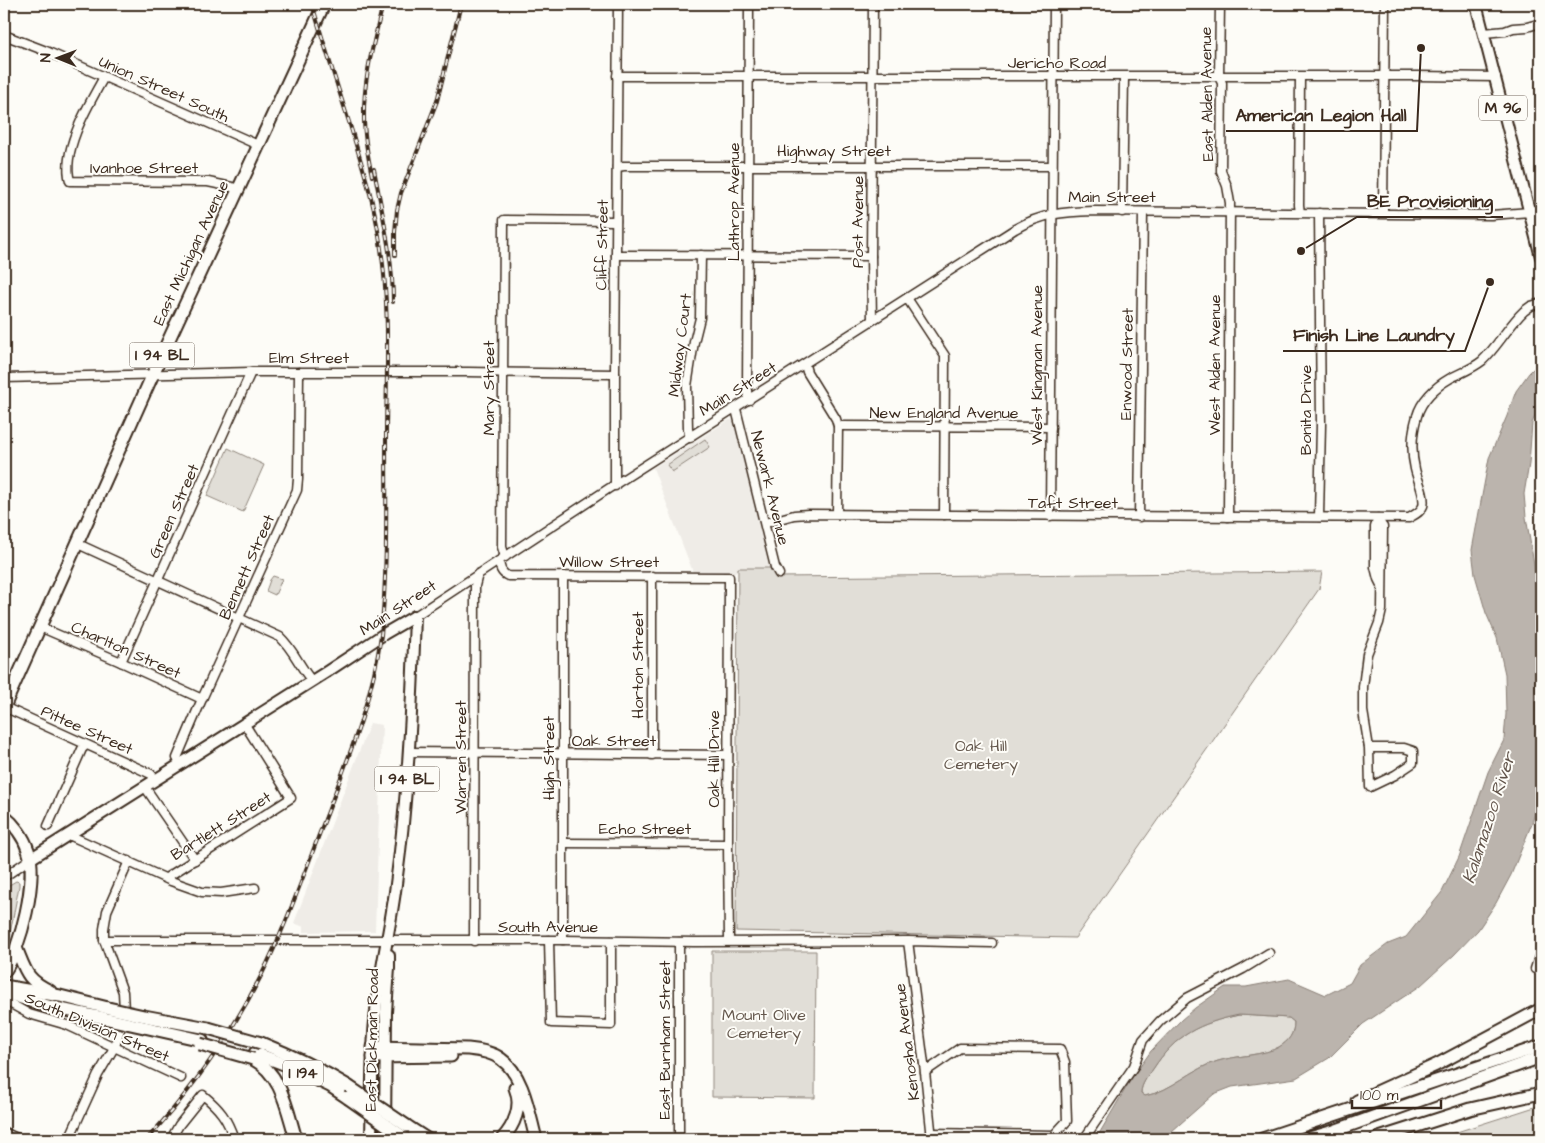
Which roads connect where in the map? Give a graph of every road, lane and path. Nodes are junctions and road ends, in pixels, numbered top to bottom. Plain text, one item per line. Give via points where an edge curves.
1 (324, 4) edge
2 (618, 4) edge
3 (749, 4) edge
4 (873, 4) edge
5 (1054, 4) edge
6 (1220, 4) edge
7 (1385, 4) edge
8 (1476, 4) edge
9 (1541, 23) edge
10 (1484, 31) junction
11 (4, 35) edge
12 (618, 76) junction
13 (748, 76) junction
14 (873, 76) junction
15 (1053, 76) junction
16 (104, 77) junction
17 (1124, 77) junction
18 (1219, 77) junction
19 (1300, 77) junction
20 (1384, 77) junction
21 (1496, 77) junction
22 (258, 146) junction
23 (748, 165) junction
24 (872, 165) junction
25 (1052, 166) junction
26 (617, 167) junction
27 (238, 189) junction
28 (1541, 210) edge
29 (1122, 212) junction
30 (1143, 212) junction
31 (1530, 212) junction
32 (1230, 213) junction
33 (1300, 213) junction
34 (1319, 213) junction
35 (1383, 213) junction
36 (1052, 214) junction
37 (616, 220) junction
38 (616, 255) junction
39 (701, 255) junction
40 (747, 256) junction
41 (871, 256) junction
42 (1541, 257) edge
43 (907, 298) junction
44 (1541, 303) edge
45 (872, 320) junction
46 (805, 365) junction
47 (251, 372) junction
48 (299, 372) junction
49 (503, 373) junction
50 (153, 374) junction
51 (614, 374) junction
52 (4, 378) edge
53 (750, 400) junction
54 (736, 408) junction
55 (838, 426) junction
56 (944, 427) junction
57 (1051, 427) junction
58 (690, 438) junction
59 (615, 486) junction
60 (837, 514) junction
61 (944, 516) junction
62 (1050, 516) junction
63 (1139, 517) junction
64 (1228, 517) junction
65 (1319, 517) junction
66 (1379, 519) junction
67 (765, 523) junction
68 (78, 544) junction
69 (502, 559) junction
70 (478, 574) junction
71 (779, 574) dead end
72 (563, 576) junction
73 (652, 576) junction
74 (729, 577) joint
75 (158, 582) junction
76 (415, 616) junction
77 (239, 618) junction
78 (40, 626) junction
79 (121, 662) junction
80 (312, 681) junction
81 (202, 699) junction
82 (4, 707) edge
83 (244, 724) junction
84 (86, 745) junction
85 (1369, 748) junction
86 (409, 752) junction
87 (475, 753) junction
88 (563, 754) junction
89 (652, 754) junction
90 (728, 755) junction
91 (180, 764) junction
92 (156, 780) junction
93 (144, 787) junction
94 (4, 816) edge
95 (48, 826) dead end
96 (69, 835) junction
97 (563, 843) junction
98 (728, 844) junction
99 (30, 859) junction
100 (195, 860) junction
101 (128, 861) junction
102 (4, 877) edge
103 (166, 878) junction
104 (255, 888) dead end
105 (104, 940) junction
106 (549, 940) junction
107 (563, 940) junction
108 (388, 941) junction
109 (474, 941) junction
110 (611, 941) junction
111 (729, 941) junction
112 (908, 941) junction
113 (680, 942) junction
114 (992, 944) dead end
115 (17, 950) junction
116 (1541, 951) edge
117 (1269, 953) dead end
118 (1535, 969) dead end
119 (4, 972) edge
120 (4, 986) edge
121 (4, 991) edge
122 (60, 996) junction
123 (4, 1000) edge
124 (1541, 1009) edge
125 (108, 1013) junction
126 (144, 1021) junction
127 (115, 1046) junction
128 (1541, 1046) edge
129 (256, 1052) junction
130 (373, 1052) junction
131 (386, 1052) junction
132 (1541, 1057) edge
133 (925, 1072) junction
134 (180, 1078) dead end
135 (1541, 1093) edge
136 (1294, 1129) junction
137 (4, 1132) edge
138 (407, 1134) edge
139 (932, 1136) edge
140 (427, 1138) edge
141 (19, 1139) edge
142 (70, 1139) edge
143 (171, 1139) edge
144 (234, 1139) edge
145 (296, 1139) edge
146 (371, 1139) edge
147 (385, 1139) edge
148 (502, 1139) edge
149 (536, 1139) edge
150 (679, 1139) edge
151 (1084, 1139) edge
152 (1262, 1139) edge
153 (1306, 1139) edge
154 (1376, 1139) edge

1 - 22 highway, East Michigan Avenue / I 94 BL
2 - 12 street, Cliff Street
3 - 13 street, Lathrop Avenue
4 - 14 street, Post Avenue
5 - 15 street, West Kingman Avenue
6 - 18 street, East Alden Avenue
7 - 20 street
8 - 10 main road, M 96
9 - 10 street via 1505,31
10 - 21 main road, M 96
11 - 16 street, Union Street South
12 - 13 street, Jericho Road
12 - 26 street, Cliff Street
13 - 14 street, Jericho Road
13 - 23 street, Lathrop Avenue
14 - 15 street, Jericho Road
14 - 24 street, Post Avenue
15 - 17 street, Jericho Road
15 - 25 street, West Kingman Avenue
16 - 22 street, Union Street South
16 - 27 street, Ivanhoe Street via 70,147 70,181 208,182
17 - 18 street, Jericho Road
17 - 29 street
18 - 19 street, Jericho Road
18 - 32 street, East Alden Avenue via 1222,84 1221,171 1227,186
19 - 20 street, Jericho Road
19 - 33 street
20 - 21 street, Jericho Road
20 - 35 street
21 - 31 main road, M 96
22 - 27 highway, East Michigan Avenue / I 94 BL
23 - 24 street, Highway Street
23 - 26 street, Highway Street
23 - 40 street, Lathrop Avenue
24 - 25 street, Highway Street
24 - 41 street, Post Avenue
25 - 36 street, West Kingman Avenue
26 - 37 street, Cliff Street
27 - 50 highway, East Michigan Avenue / I 94 BL
28 - 31 main road, Main Street
29 - 30 street, Main Street
29 - 36 street, Main Street
30 - 32 street, Main Street
30 - 63 street, Enwood Street
31 - 35 street, Main Street via 1490,215
31 - 42 main road, M 96
32 - 33 street, Main Street
32 - 64 street, West Alden Avenue
33 - 34 street, Main Street
34 - 35 street, Main Street
34 - 65 street, Bonita Drive
36 - 43 street, Main Street via 1024,224
36 - 57 street, West Kingman Avenue
37 - 38 street, Cliff Street
37 - 49 street, Mary Street via 504,220
38 - 39 street
38 - 51 street, Cliff Street
39 - 40 street
39 - 58 street, Midway Court via 700,318 687,386
40 - 41 street
40 - 53 street, Lathrop Avenue via 747,392
41 - 45 street, Post Avenue
43 - 45 street, Main Street
43 - 56 street via 945,356
44 - 66 street, Taft Street via 1518,316 1482,360 1448,380 1420,407 1413,446 1423,507 1409,518
45 - 46 street, Main Street
46 - 53 street, Main Street
46 - 55 street
47 - 48 street, Elm Street
47 - 50 street, Elm Street
47 - 75 street, Green Street
48 - 49 street, Elm Street
48 - 77 street, Bennett Street via 297,490
49 - 51 street, Elm Street
49 - 69 street, Mary Street
50 - 52 street, Elm Street
50 - 68 highway, East Michigan Avenue / I 94 BL
51 - 59 street, Cliff Street
53 - 54 street, Main Street
54 - 58 street, Main Street
54 - 67 street, Newark Avenue
55 - 56 street, New England Avenue
55 - 60 street
56 - 57 street, New England Avenue
56 - 61 street
57 - 62 street, West Kingman Avenue
58 - 59 street, Main Street
59 - 69 street, Main Street
60 - 61 street, Taft Street
60 - 67 street, Taft Street via 794,515
61 - 62 street, Taft Street
62 - 63 street, Taft Street
63 - 64 street, Taft Street
64 - 65 street, Taft Street
65 - 66 street, Taft Street
66 - 85 street via 1383,527 1382,610 1367,654 1363,688
67 - 71 street, Newark Avenue
68 - 75 street
68 - 78 highway, East Michigan Avenue / I 94 BL
69 - 70 street, Main Street
69 - 72 street, Willow Street via 500,569 508,576
70 - 76 street, Main Street
70 - 87 street, Warren Street via 474,586
72 - 73 street, Willow Street
72 - 88 street, High Street
73 - 74 street, Willow Street
73 - 89 street, Horton Street
74 - 90 street, Oak Hill Drive
75 - 77 street
75 - 79 street, Green Street
76 - 80 main road, Main Street
76 - 86 main road, East Dickman Road / I 94 BL
77 - 80 street via 286,642
77 - 81 street, Bennett Street
78 - 79 street, Charlton Street
78 - 82 highway, East Michigan Avenue / I 94 BL
79 - 81 street, Charlton Street
80 - 83 main road, Main Street
81 - 91 street, Bennett Street via 177,758
82 - 84 street, Pittee Street
83 - 91 main road, Main Street
83 - 100 street, Bartlett Street via 291,798
84 - 92 street, Pittee Street via 151,774
84 - 95 street
85 - 85 street via 1404,748 1413,752 1413,763 1370,788
86 - 87 street, Oak Street
86 - 108 main road, East Dickman Road / I 94 BL
87 - 88 street, Oak Street
87 - 109 street, Warren Street
88 - 89 street, Oak Street
88 - 97 street, High Street
89 - 90 street, Oak Street
90 - 98 street, Oak Hill Drive
91 - 92 main road, Main Street
92 - 93 main road, Main Street
93 - 96 main road, Main Street
93 - 100 street
94 - 99 highway via 16,828
96 - 99 main road, Main Street
96 - 101 street
97 - 98 street, Echo Street
97 - 107 street, High Street
98 - 111 street, Oak Hill Drive
99 - 102 street
99 - 115 highway via 28,902
100 - 103 street, Bartlett Street
101 - 103 street
101 - 105 street via 107,911
103 - 104 street via 202,892
105 - 108 street, South Avenue
105 - 127 street via 123,992 124,1010
106 - 107 street, South Avenue
106 - 109 street, South Avenue
106 - 110 street via 551,1023 611,1025
107 - 110 street, South Avenue
108 - 109 street, South Avenue
108 - 130 main road, East Dickman Road / I 94 BL via 380,976
108 - 131 main road, East Dickman Road / I 94 BL
110 - 113 street, South Avenue
111 - 112 street, South Avenue
111 - 113 street, South Avenue
112 - 114 street, South Avenue
112 - 133 street, Kenosha Avenue
113 - 150 street, East Burnham Street
115 - 119 highway
115 - 122 highway via 31,980
116 - 118 street
117 - 151 street via 1187,998 1160,1021 1143,1040 1134,1066
120 - 122 highway, I 194
121 - 125 highway, I 194 via 47,1005
122 - 125 highway, I 194
123 - 127 street, South Division Street via 29,1014 67,1025
124 - 136 highway via 1436,1065
125 - 126 highway, I 194, bridge
126 - 129 highway, I 194 via 201,1042
126 - 129 highway, I 194, bridge via 208,1028
127 - 134 street, South Division Street
127 - 142 street via 98,1075
128 - 136 highway
129 - 138 highway, I 194, bridge via 330,1086
129 - 138 highway, I 194, bridge via 289,1054 319,1068 348,1086
129 - 145 highway via 280,1088
130 - 131 highway
130 - 146 main road, East Dickman Road / I 94 BL
131 - 147 main road, East Dickman Road / I 94 BL
131 - 148 highway via 473,1056 500,1065 517,1092 518,1108 509,1132
131 - 149 highway via 468,1049 500,1058 520,1085
132 - 153 highway
133 - 139 street, Kenosha Avenue
133 - 139 street via 960,1048 1060,1049 1066,1062 1067,1121 1054,1134
135 - 154 highway via 1470,1109
136 - 152 highway
137 - 141 street
138 - 140 highway, I 194
143 - 144 street via 203,1095 224,1116

